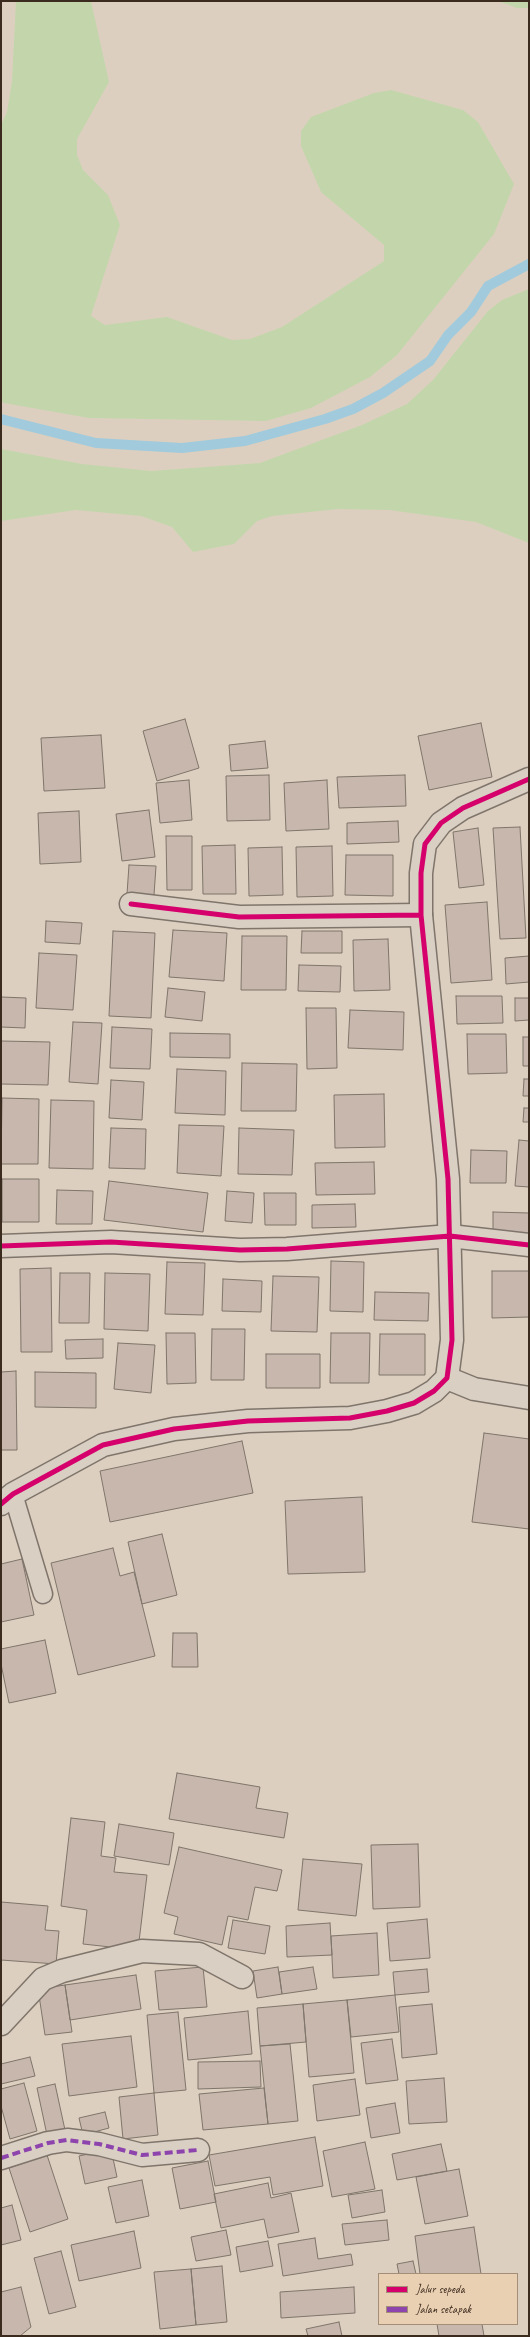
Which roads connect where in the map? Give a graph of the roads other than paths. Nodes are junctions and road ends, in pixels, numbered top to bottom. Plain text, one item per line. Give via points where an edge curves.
1 (529, 780) edge
2 (131, 904) dead end
3 (421, 915) junction
4 (450, 1236) junction
5 (529, 1245) edge
6 (1, 1246) edge
7 (447, 1378) junction
8 (529, 1398) edge
9 (7, 1499) edge
10 (43, 1594) dead end
11 (242, 1976) dead end
12 (1, 2024) edge
13 (198, 2150) dead end
14 (1, 2158) edge

1 - 3 street via 463,808 441,823 425,844 421,873
2 - 3 street via 239,917
3 - 4 street via 448,1179
4 - 5 street
4 - 6 street via 287,1249 240,1250 111,1242
4 - 7 street via 452,1340
7 - 8 street via 474,1389
7 - 9 street via 434,1391 414,1403 387,1412 350,1418 248,1421 174,1429 104,1445
9 - 10 lane
11 - 12 street via 199,1954 142,1951 43,1979
13 - 14 street via 142,2155 99,2144 67,2140 48,2143

